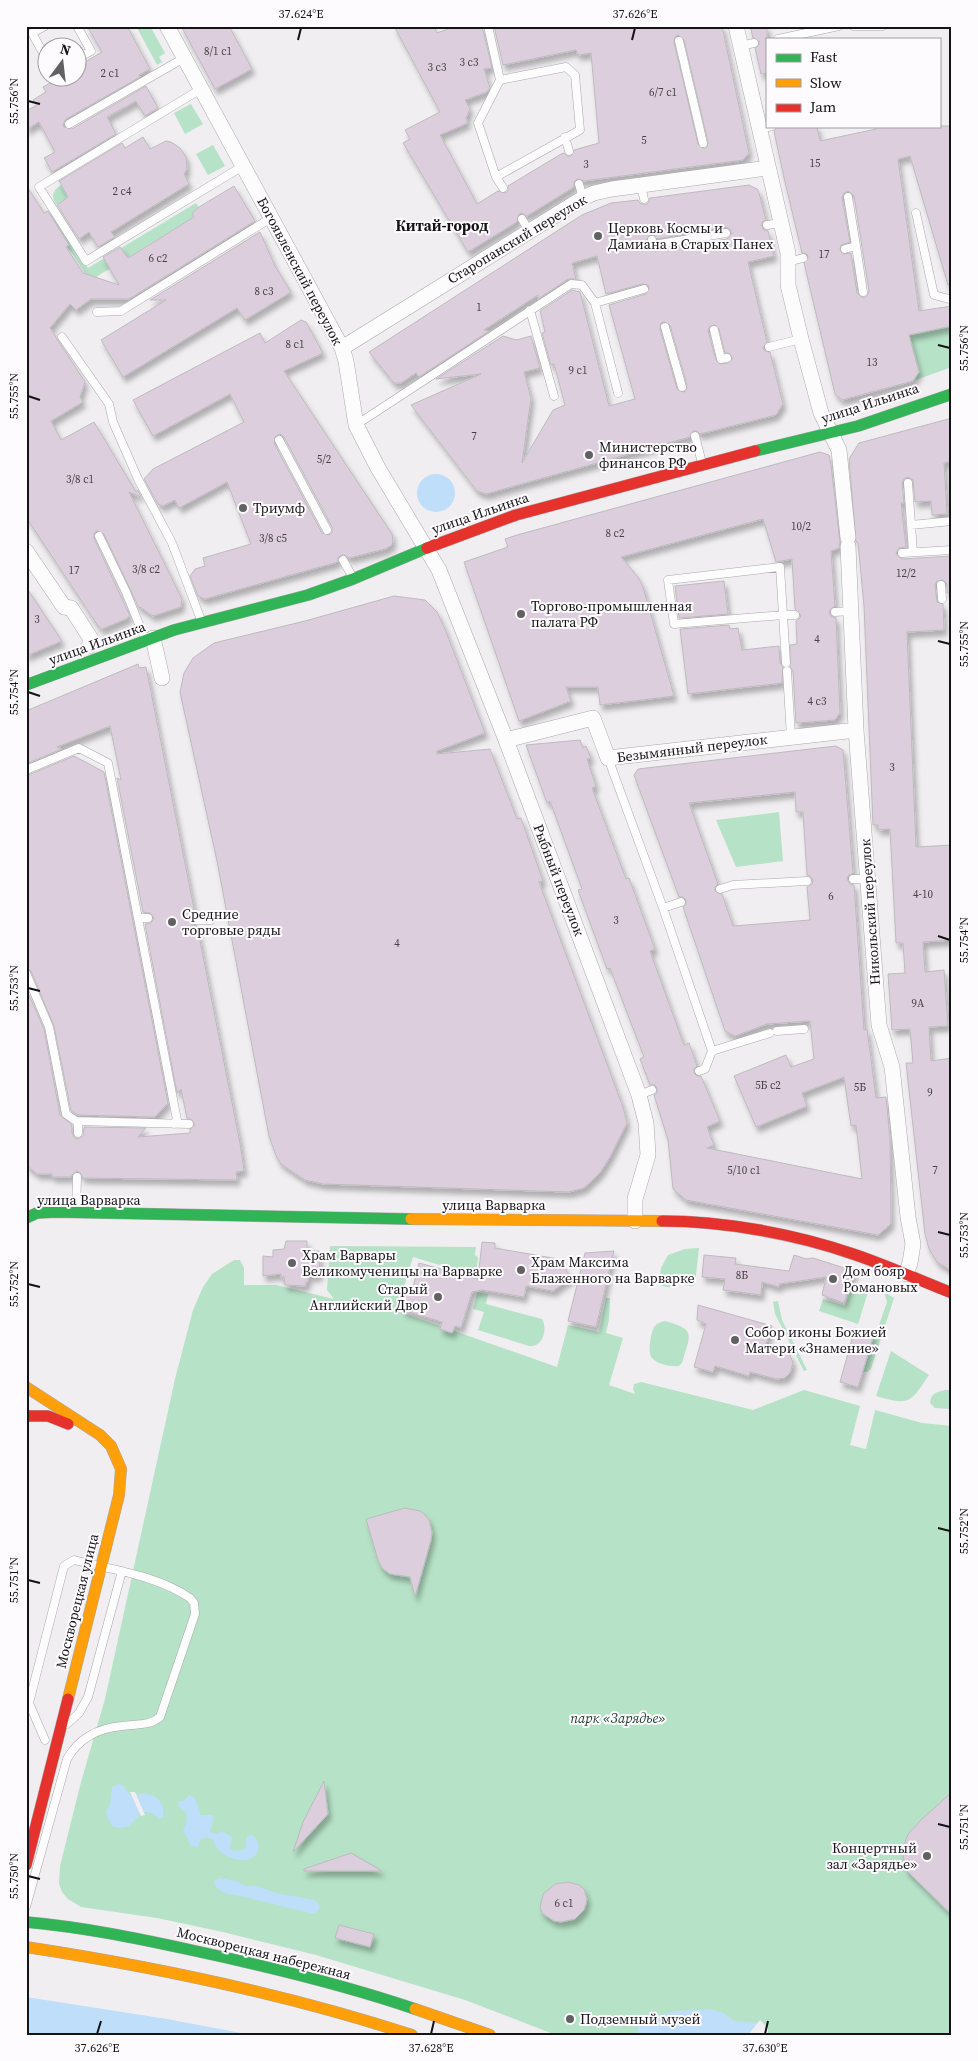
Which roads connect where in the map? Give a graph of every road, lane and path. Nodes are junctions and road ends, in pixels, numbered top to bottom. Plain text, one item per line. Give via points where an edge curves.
1 (46, 26) edge
2 (77, 26) edge
3 (167, 26) edge
4 (488, 26) edge
5 (736, 26) edge
6 (839, 26) edge
7 (853, 26) edge
8 (882, 26) edge
9 (84, 38) edge
10 (783, 38) edge
11 (679, 41) dead end
12 (38, 44) edge
13 (184, 58) junction
14 (500, 80) junction
15 (201, 89) junction
16 (69, 124) dead end
17 (766, 128) edge
18 (565, 137) junction
19 (703, 143) dead end
20 (569, 151) dead end
21 (243, 166) junction
22 (768, 168) junction
23 (496, 178) junction
24 (503, 188) dead end
25 (848, 197) dead end
26 (916, 213) dead end
27 (271, 218) junction
28 (726, 233) dead end
29 (652, 240) dead end
30 (856, 246) junction
31 (845, 249) dead end
32 (803, 258) dead end
33 (788, 262) junction
34 (644, 289) dead end
35 (863, 292) dead end
36 (949, 299) dead end
37 (595, 303) junction
38 (530, 310) junction
39 (97, 312) dead end
40 (665, 327) dead end
41 (714, 330) dead end
42 (62, 337) dead end
43 (801, 339) junction
44 (769, 347) dead end
45 (342, 348) junction
46 (727, 358) dead end
47 (682, 387) dead end
48 (618, 393) dead end
49 (952, 394) edge
50 (554, 396) dead end
51 (356, 425) junction
52 (830, 433) junction
53 (695, 436) dead end
54 (279, 440) dead end
55 (703, 464) junction
56 (908, 482) dead end
57 (952, 521) edge
58 (911, 525) junction
59 (327, 530) dead end
60 (99, 536) dead end
61 (427, 548) junction
62 (952, 550) edge
63 (26, 551) edge
64 (913, 552) junction
65 (902, 553) dead end
66 (343, 560) dead end
67 (354, 579) junction
68 (941, 585) dead end
69 (942, 600) dead end
70 (795, 614) dead end
71 (783, 616) junction
72 (202, 622) junction
73 (149, 639) junction
74 (93, 652) junction
75 (162, 678) dead end
76 (26, 685) edge
77 (856, 730) junction
78 (791, 736) junction
79 (506, 740) junction
80 (608, 758) junction
81 (26, 770) edge
82 (807, 881) dead end
83 (720, 889) dead end
84 (681, 902) dead end
85 (663, 908) junction
86 (138, 918) junction
87 (148, 918) dead end
88 (195, 920) dead end
89 (211, 920) dead end
90 (26, 973) edge
91 (804, 1029) dead end
92 (712, 1051) junction
93 (699, 1071) dead end
94 (78, 1122) junction
95 (174, 1124) junction
96 (189, 1124) dead end
97 (78, 1133) dead end
98 (77, 1177) dead end
99 (76, 1213) junction
100 (26, 1218) edge
101 (635, 1221) junction
102 (906, 1274) junction
103 (952, 1293) edge
104 (26, 1387) edge
105 (26, 1416) edge
106 (96, 1565) junction
107 (122, 1571) junction
108 (57, 1694) dead end
109 (50, 1721) dead end
110 (58, 1732) junction
111 (45, 1740) junction
112 (26, 1818) edge
113 (26, 1865) edge
114 (26, 1907) edge
115 (26, 1922) edge
116 (26, 1947) edge
117 (412, 2035) edge
118 (490, 2035) edge

1 - 12 lane via 32,34
2 - 9 lane
3 - 13 street, Богоявленский переулок
4 - 14 lane
5 - 17 street, Никольский переулок via 747,45
6 - 10 lane
7 - 8 lane
11 - 19 lane
13 - 15 street, Богоявленский переулок
13 - 16 lane
14 - 18 lane via 566,67 575,75 580,130
14 - 23 lane via 478,123
15 - 21 street, Богоявленский переулок
15 - 21 lane via 38,187 86,261
17 - 22 street, Никольский переулок
18 - 20 lane
18 - 23 lane
21 - 27 street, Богоявленский переулок
22 - 33 street, Никольский переулок via 774,224 788,253
22 - 45 street, Старопанский переулок via 710,171 642,192 581,191
23 - 24 lane
25 - 30 lane
26 - 36 lane via 934,295
27 - 39 lane via 121,311
27 - 45 street, Богоявленский переулок
28 - 29 lane via 653,245
30 - 31 lane
30 - 35 lane
32 - 33 lane
33 - 43 street, Никольский переулок via 788,285
34 - 37 lane
37 - 38 lane via 582,285 571,284
37 - 48 lane
38 - 50 lane
38 - 51 lane
40 - 47 lane
41 - 46 lane via 721,359
42 - 72 lane via 109,404 113,422 138,479 172,543
43 - 44 lane
43 - 52 street, Никольский переулок via 821,413
45 - 51 street, Богоявленский переулок
49 - 52 street, улица Ильинка
51 - 61 street, Богоявленский переулок
52 - 55 street, улица Ильинка
52 - 77 street, Никольский переулок via 839,450 851,549 843,611
53 - 55 lane
54 - 59 lane
55 - 61 street, улица Ильинка via 516,514
56 - 58 lane
57 - 58 lane
58 - 64 lane
60 - 73 lane
61 - 67 street, улица Ильинка
61 - 79 street, Рыбный переулок via 440,570
62 - 64 lane via 940,554
63 - 74 street via 64,606 63,613 82,643
64 - 65 lane
66 - 67 lane
67 - 72 street, улица Ильинка via 308,595
68 - 69 lane
70 - 71 lane
71 - 71 lane via 674,624 668,580 780,567
71 - 78 lane
72 - 73 street, улица Ильинка
73 - 74 street, улица Ильинка
73 - 75 street
74 - 76 street, улица Ильинка
77 - 78 street, Безымянный переулок
77 - 102 street, Никольский переулок via 860,879 878,1025 892,1067 913,1244
78 - 80 street, Безымянный переулок
79 - 80 street, Безымянный переулок via 593,718
79 - 101 street, Рыбный переулок via 646,1092 648,1155 635,1199
80 - 85 lane
81 - 86 lane via 79,748 108,763
82 - 83 lane via 733,885
84 - 85 lane
85 - 92 lane
86 - 87 lane
86 - 95 lane via 177,1120
88 - 89 lane
90 - 94 lane via 49,1027 66,1114
91 - 92 lane via 773,1032
92 - 93 lane via 705,1069
94 - 95 lane
94 - 97 lane
95 - 96 lane
98 - 99 lane
99 - 100 street, улица Варварка via 47,1212
99 - 101 street, улица Варварка
101 - 102 street, улица Варварка via 674,1221 752,1229 838,1249
102 - 103 street, улица Варварка
104 - 106 street, Москворецкая улица via 100,1435 116,1456 121,1477 119,1495
105 - 106 street, Москворецкая улица via 40,1414 61,1419 98,1447 108,1462 112,1474 110,1492
106 - 107 lane
106 - 108 street, Москворецкая улица
106 - 110 street, Москворецкая улица
106 - 111 lane via 74,1560 64,1566 29,1703
107 - 110 lane via 86,1702
107 - 114 lane via 157,1581 184,1594 194,1603 195,1614 160,1717 151,1723 93,1732 70,1752
109 - 111 street
110 - 113 street, Москворецкая улица
111 - 112 street
115 - 118 street, Москворецкая набережная via 102,1932 262,1966 368,1995
116 - 117 street via 204,1978

